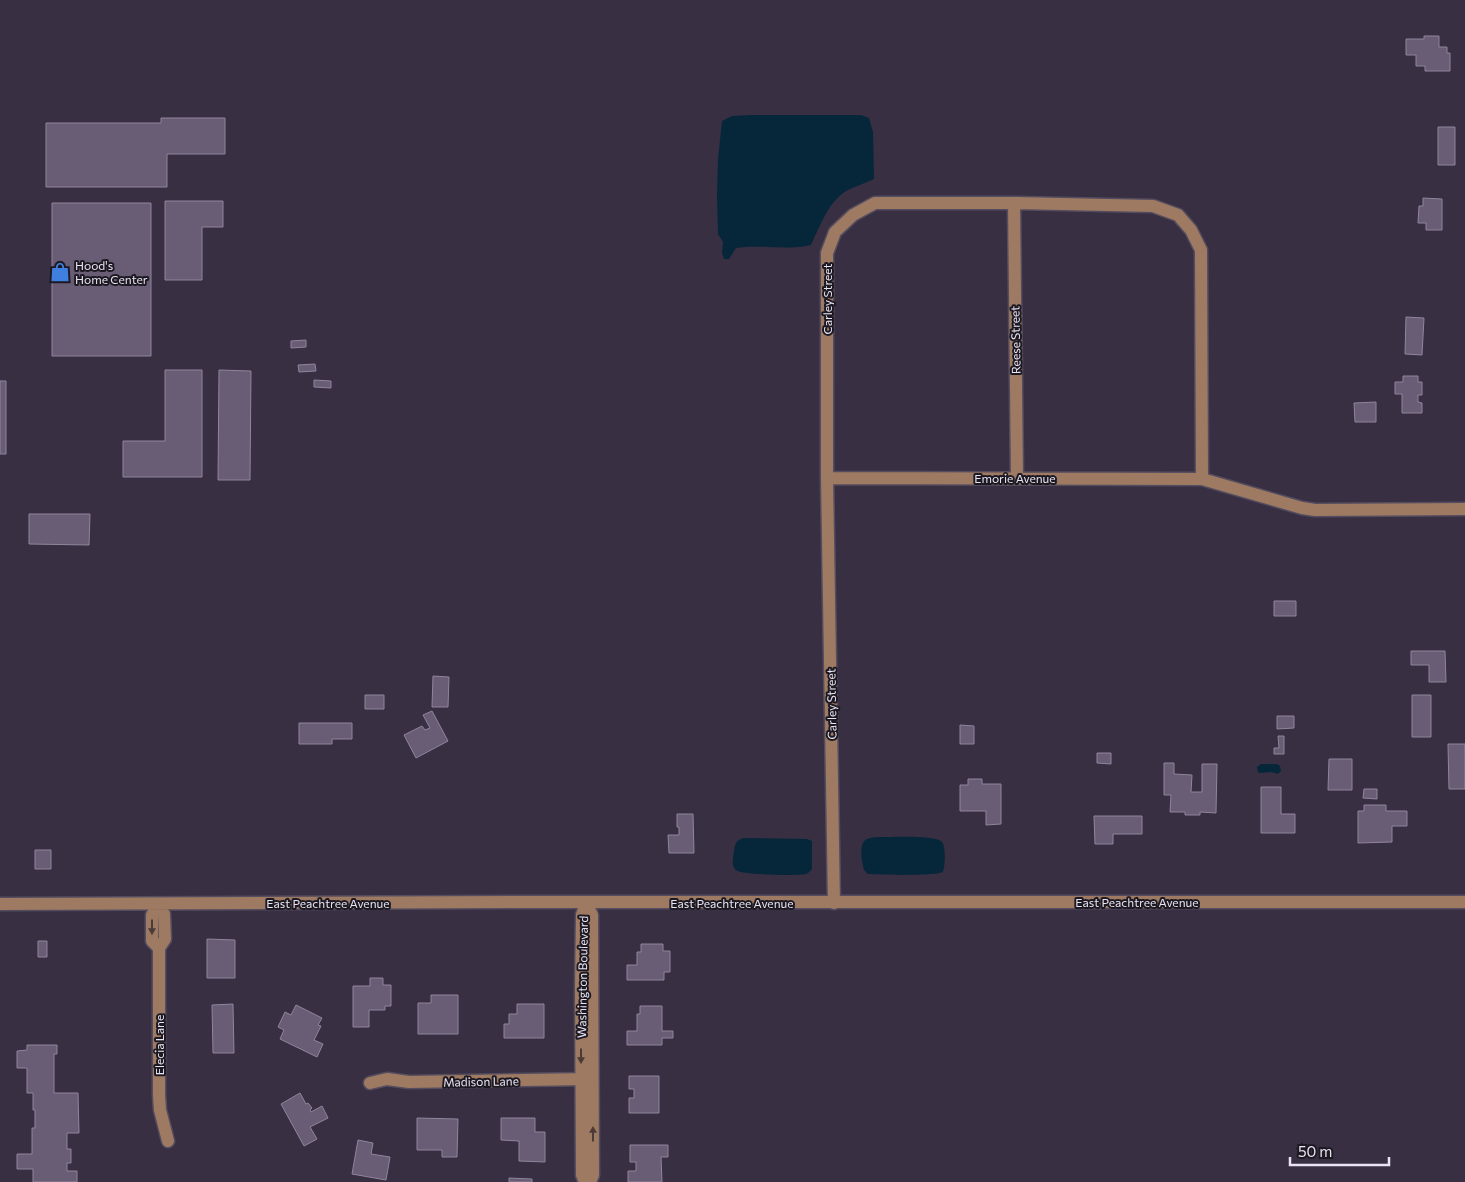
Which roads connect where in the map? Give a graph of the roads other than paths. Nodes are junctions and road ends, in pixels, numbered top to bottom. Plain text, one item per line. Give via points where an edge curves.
1 (1014, 203) junction
2 (827, 478) junction
3 (1017, 478) junction
4 (1202, 479) junction
5 (1465, 509) edge
6 (1465, 902) edge
7 (586, 903) junction
8 (834, 903) junction
9 (0, 904) edge
10 (158, 904) junction
11 (587, 1079) junction
12 (370, 1083) dead end
13 (168, 1141) dead end
14 (585, 1182) edge
15 (590, 1182) edge

1 - 2 street, Carley Street via 875,203 853,214 835,232 827,253
1 - 3 street, Reese Street
1 - 4 street, Carley Street via 1154,206 1178,215 1191,230 1201,250
2 - 3 street, Emorie Avenue
2 - 8 street, Carley Street
3 - 4 street, Emorie Avenue
4 - 5 street, Emorie Avenue via 1315,510
6 - 8 street, East Peachtree Avenue
7 - 8 street, East Peachtree Avenue
7 - 10 street, East Peachtree Avenue
7 - 11 street, Washington Boulevard via 582,915
9 - 10 street, East Peachtree Avenue
10 - 13 street, Elecia Lane via 152,915 152,941 159,948 159,1095
11 - 12 street, Madison Lane via 409,1082 387,1079
11 - 14 street, Washington Boulevard via 582,1175
15 -> 11 street, Washington Boulevard via 593,1175

